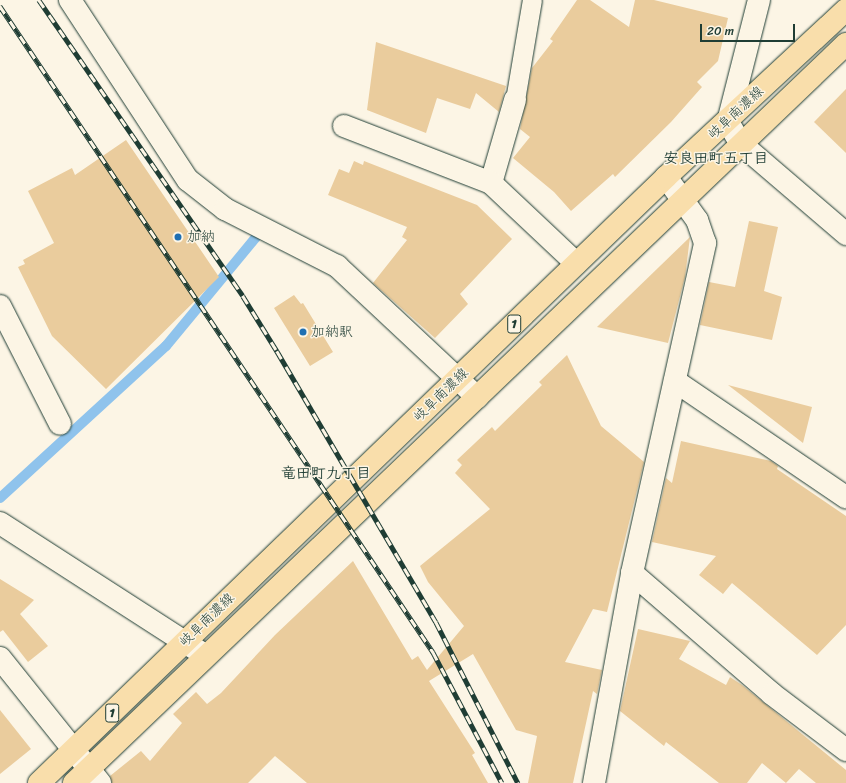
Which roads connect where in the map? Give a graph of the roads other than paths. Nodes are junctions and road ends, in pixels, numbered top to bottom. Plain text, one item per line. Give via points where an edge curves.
1 (70, 0) edge
2 (532, 0) edge
3 (759, 0) edge
4 (846, 10) edge
5 (846, 44) edge
6 (515, 100) joint
7 (728, 122) junction
8 (344, 126) dead end
9 (740, 143) junction
10 (666, 177) junction
11 (491, 183) junction
12 (683, 198) junction
13 (846, 234) edge
14 (576, 263) junction
15 (0, 306) edge
16 (5, 330) edge
17 (458, 379) junction
18 (675, 381) junction
19 (477, 397) junction
20 (60, 424) dead end
21 (846, 497) edge
22 (1, 524) edge
23 (632, 573) junction
24 (184, 641) junction
25 (205, 655) junction
26 (0, 658) edge
27 (73, 750) junction
28 (846, 750) edge
29 (88, 778) edge
30 (39, 783) edge
31 (594, 783) edge

1 - 17 street via 188,180 225,209 337,266
2 - 6 lane
3 - 7 street
4 - 7 main road, 岐阜南濃線 / 1
5 - 9 main road, 岐阜南濃線 / 1
6 - 11 street
7 - 9 street
7 - 10 main road, 岐阜南濃線 / 1
8 - 11 street
9 - 12 main road, 岐阜南濃線 / 1
9 - 13 street
10 - 12 street
10 - 14 main road, 岐阜南濃線 / 1
11 - 14 street
12 - 18 street via 697,220 705,243
12 - 19 main road, 岐阜南濃線 / 1
14 - 17 main road, 岐阜南濃線 / 1
15 - 16 street
16 - 20 street
17 - 19 street
17 - 24 main road, 岐阜南濃線 / 1
18 - 21 street
18 - 23 street
19 - 25 main road, 岐阜南濃線 / 1
22 - 24 street
23 - 28 street via 772,694
23 - 31 street
24 - 25 street
24 - 27 main road, 岐阜南濃線 / 1
25 - 29 main road, 岐阜南濃線 / 1
26 - 27 street
27 - 29 street
27 - 30 main road, 岐阜南濃線 / 1

